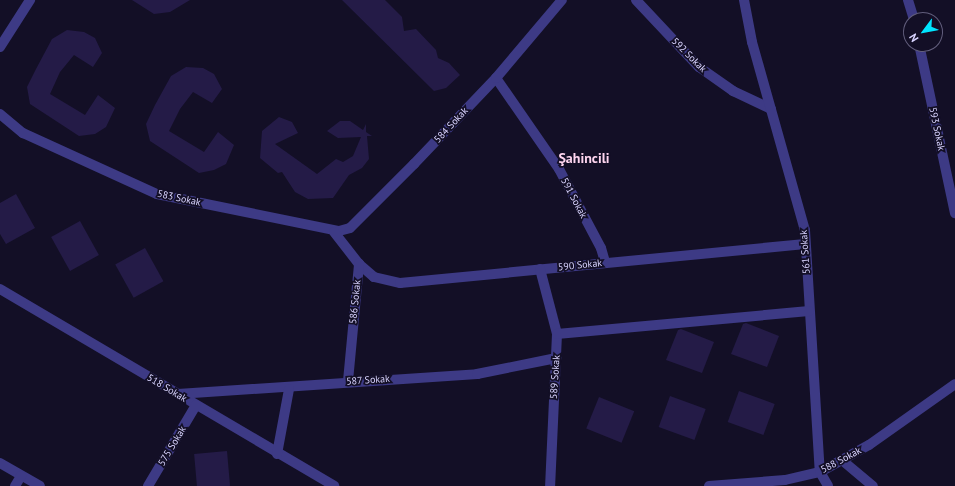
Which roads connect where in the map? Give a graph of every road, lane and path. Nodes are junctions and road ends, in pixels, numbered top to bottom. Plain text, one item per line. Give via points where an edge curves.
1 (30, 0) edge
2 (562, 0) edge
3 (636, 0) edge
4 (744, 0) edge
5 (908, 0) edge
6 (912, 12) edge
7 (0, 47) edge
8 (921, 52) edge
9 (496, 78) junction
10 (771, 109) junction
11 (0, 114) edge
12 (955, 212) edge
13 (331, 231) junction
14 (806, 244) junction
15 (605, 262) junction
16 (359, 264) junction
17 (540, 269) junction
18 (0, 290) edge
19 (809, 311) junction
20 (557, 334) junction
21 (556, 358) junction
22 (348, 381) junction
23 (955, 384) edge
24 (289, 388) junction
25 (178, 394) junction
26 (196, 406) junction
27 (277, 454) junction
28 (843, 461) junction
29 (0, 463) edge
30 (820, 472) junction
31 (21, 476) junction
32 (15, 486) edge
33 (40, 486) edge
34 (148, 486) edge
35 (334, 486) edge
36 (550, 486) edge
37 (709, 486) edge
38 (828, 486) edge
39 (873, 486) edge

1 - 7 street
2 - 9 street, 584 Sokak
3 - 10 street, 592 Sokak via 699,67 733,91
4 - 10 street, 561 Sokak via 752,42
5 - 6 street
8 - 12 street, 593 Sokak
9 - 13 street, 584 Sokak via 350,228
9 - 15 street, 591 Sokak via 559,169 601,248
10 - 14 street, 561 Sokak via 805,230
11 - 13 street, 583 Sokak via 23,133 157,194
13 - 16 street
14 - 15 street, 590 Sokak
14 - 19 street, 561 Sokak
15 - 17 street, 590 Sokak
16 - 17 street, 590 Sokak via 374,277 400,283
16 - 22 street, 586 Sokak
17 - 20 street, 589 Sokak
18 - 25 street, 518 Sokak
19 - 20 street
19 - 30 street, 561 Sokak
20 - 21 street, 589 Sokak
21 - 22 street, 587 Sokak via 476,374
21 - 36 street, 589 Sokak
22 - 24 street, 587 Sokak
23 - 28 street, 588 Sokak
24 - 25 street, 587 Sokak
24 - 27 street
25 - 26 street, 518 Sokak
26 - 27 street, 518 Sokak
26 - 34 street, 575 Sokak
27 - 35 street, 518 Sokak
28 - 30 street, 588 Sokak
28 - 39 street
29 - 31 street
30 - 37 street, 588 Sokak via 784,480
30 - 38 street, 561 Sokak
31 - 32 street
31 - 33 street

